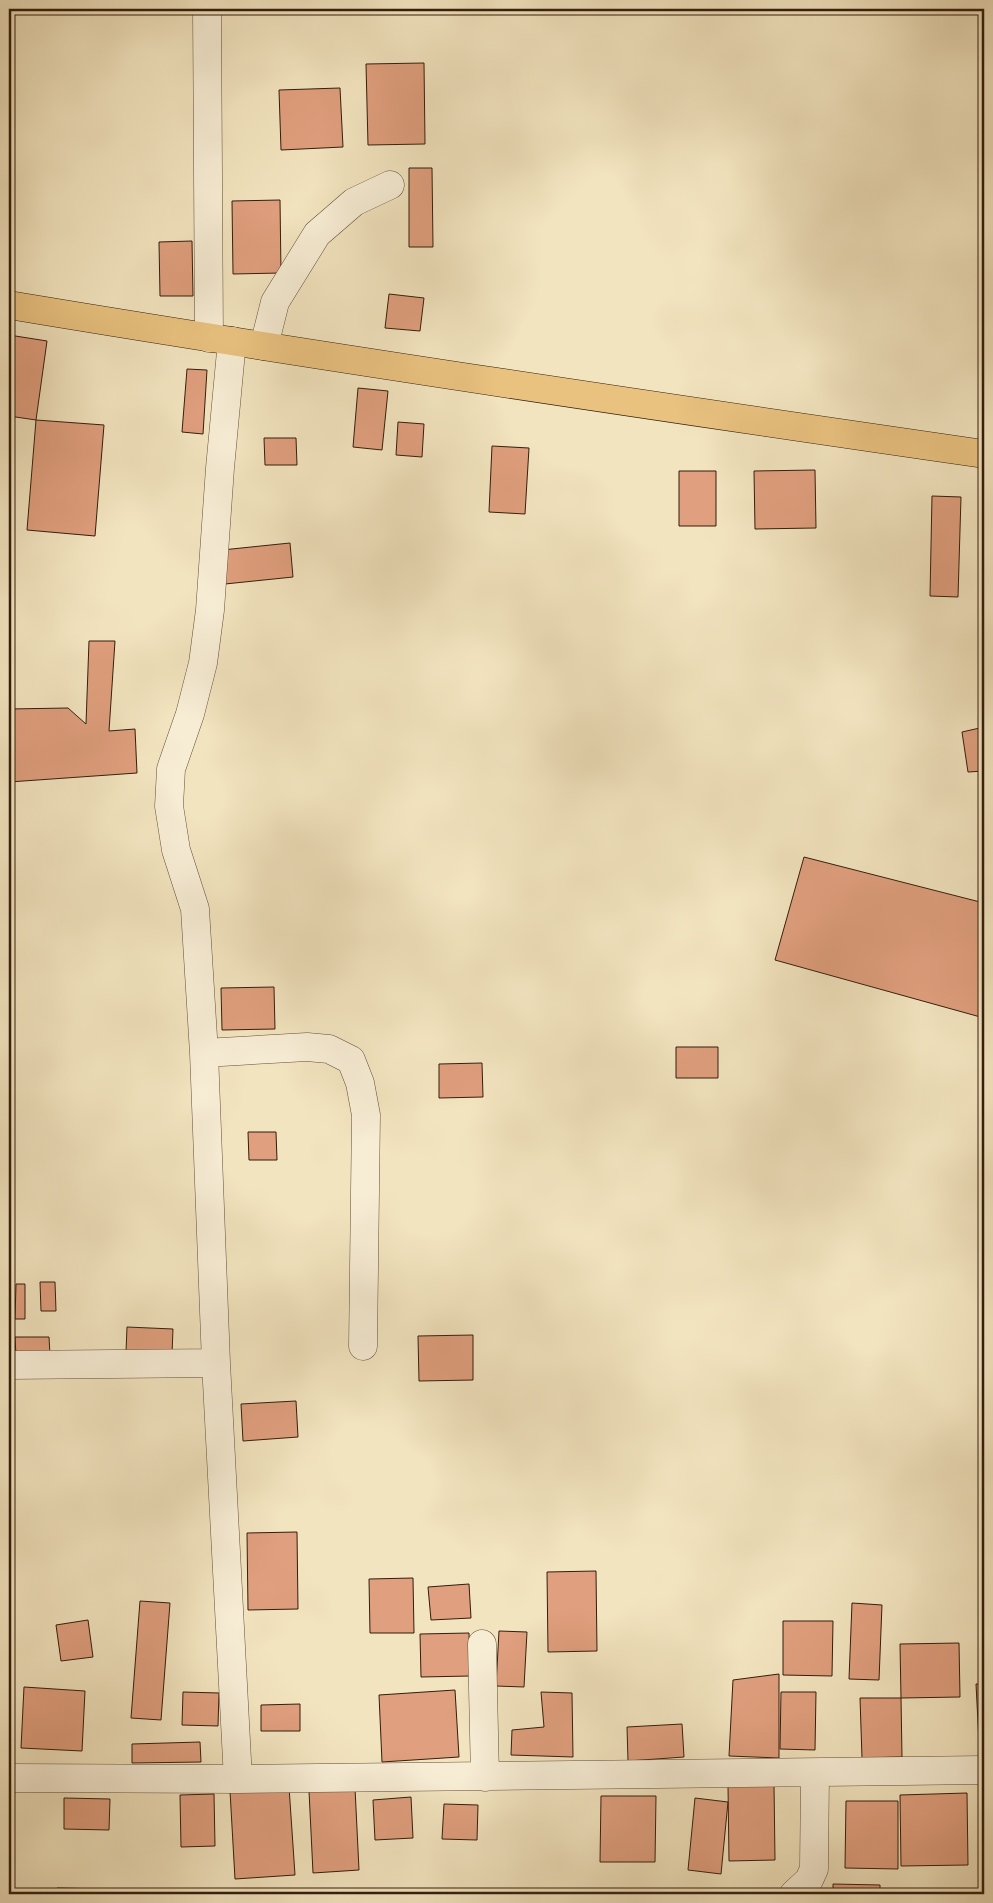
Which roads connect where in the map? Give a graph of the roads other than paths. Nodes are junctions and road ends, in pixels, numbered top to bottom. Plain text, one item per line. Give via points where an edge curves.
1 (207, 9) edge
2 (390, 185) dead end
3 (9, 305) edge
4 (221, 340) junction
5 (264, 346) junction
6 (984, 454) edge
7 (204, 1053) junction
8 (363, 1346) dead end
9 (216, 1363) junction
10 (9, 1365) edge
11 (482, 1644) dead end
12 (984, 1770) edge
13 (815, 1774) junction
14 (484, 1777) junction
15 (9, 1778) edge
16 (238, 1779) junction
17 (794, 1894) edge

1 - 4 street
2 - 5 street via 354,202 317,234 275,302
3 - 4 main road
4 - 5 main road
4 - 7 street via 220,468 210,610 190,714 172,769 169,806 176,850 195,910
5 - 6 main road
7 - 8 street via 307,1047 329,1049 351,1060 360,1083 366,1115
7 - 9 street
9 - 10 street
9 - 16 street
11 - 14 street
12 - 13 street
13 - 14 street
13 - 17 street via 814,1869 809,1880
14 - 16 street
15 - 16 street

